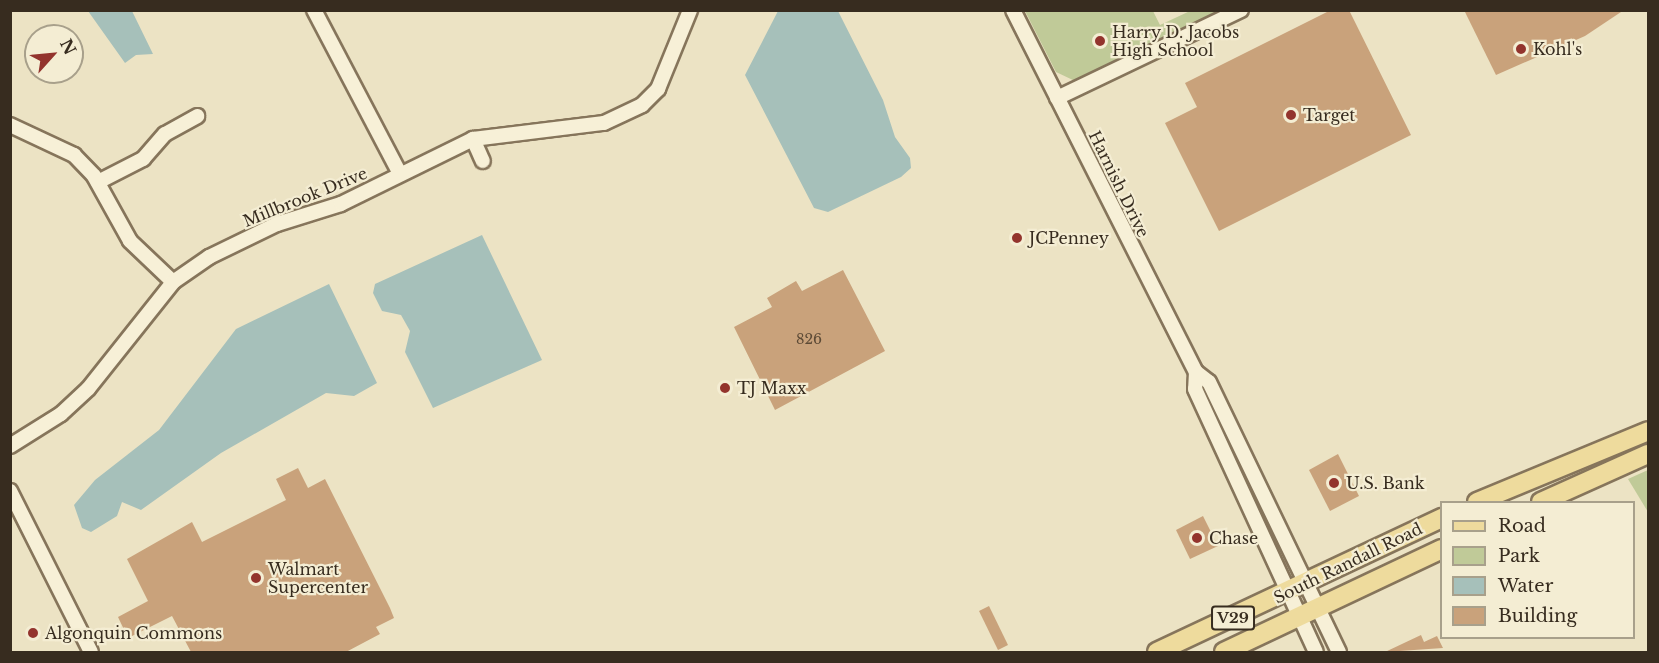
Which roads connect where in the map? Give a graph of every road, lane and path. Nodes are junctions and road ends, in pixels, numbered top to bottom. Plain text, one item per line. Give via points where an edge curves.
1 (314, 10) edge
2 (690, 10) edge
3 (1013, 10) edge
4 (1241, 10) edge
5 (1057, 98) junction
6 (197, 116) dead end
7 (10, 125) edge
8 (473, 139) junction
9 (483, 161) dead end
10 (400, 174) junction
11 (98, 182) junction
12 (173, 282) junction
13 (1196, 372) junction
14 (1648, 431) edge
15 (10, 446) edge
16 (1648, 454) edge
17 (10, 491) edge
18 (1480, 501) edge
19 (1543, 501) edge
20 (1440, 519) edge
21 (1440, 550) edge
22 (1308, 583) junction
23 (1289, 592) junction
24 (1320, 609) junction
25 (1300, 618) junction
26 (91, 652) edge
27 (1157, 652) edge
28 (1224, 652) edge
29 (1316, 652) edge
30 (1339, 652) edge

1 - 10 street
2 - 8 street, Millbrook Drive via 658,89 630,112 604,123
3 - 5 street, Harnish Drive
4 - 5 street
5 - 13 street, Harnish Drive
6 - 11 street via 165,134 143,159
7 - 11 street via 67,150
8 - 9 street
8 - 10 street, Millbrook Drive
10 - 12 street, Millbrook Drive via 341,204 261,231
11 - 12 street via 130,241
12 - 15 street, Millbrook Drive via 88,389 61,414
13 - 22 street, Harnish Drive via 1209,382
13 - 23 street, Harnish Drive via 1196,389
14 - 18 main road
16 - 19 main road
17 - 26 street
20 - 22 main road, South Randall Road / V29
21 - 24 main road, South Randall Road / V29
22 - 23 main road, South Randall Road / V29
22 - 24 street, Harnish Drive
23 - 25 street, Harnish Drive
23 - 27 main road, South Randall Road / V29
24 - 25 main road, South Randall Road / V29
24 - 30 street, Harnish Drive
25 - 28 main road, South Randall Road / V29
25 - 29 street, Harnish Drive

